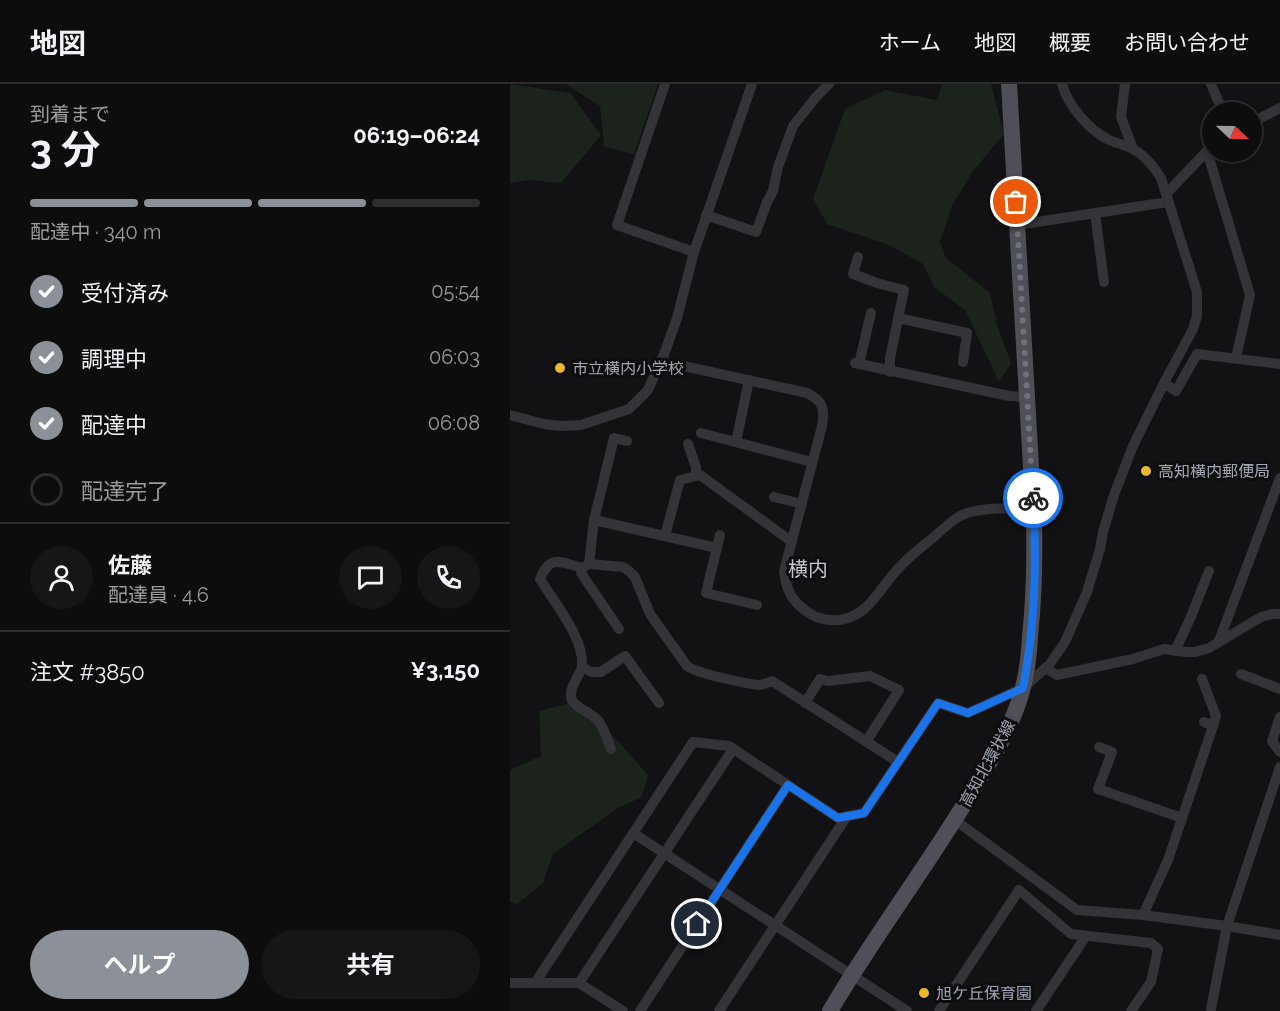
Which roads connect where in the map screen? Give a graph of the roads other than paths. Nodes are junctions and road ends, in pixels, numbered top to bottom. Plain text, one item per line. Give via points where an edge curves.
1 (665, 84) edge
2 (752, 84) edge
3 (829, 84) edge
4 (1009, 84) edge
5 (1062, 84) edge
6 (1125, 84) edge
7 (1211, 84) edge
8 (1219, 102) edge
9 (1279, 112) edge
10 (1262, 119) edge
11 (1133, 149) junction
12 (1202, 157) edge
13 (1213, 162) edge
14 (1167, 198) junction
15 (1095, 213) junction
16 (706, 215) junction
17 (1017, 225) junction
18 (694, 252) junction
19 (858, 257) dead end
20 (1104, 282) dead end
21 (871, 313) dead end
22 (898, 318) junction
23 (1236, 358) junction
24 (661, 361) junction
25 (963, 362) dead end
26 (1280, 364) edge
27 (890, 372) junction
28 (749, 380) junction
29 (1164, 383) junction
30 (1027, 397) junction
31 (510, 415) edge
32 (701, 433) dead end
33 (627, 441) dead end
34 (736, 442) junction
35 (688, 444) dead end
36 (812, 462) junction
37 (696, 476) junction
38 (1280, 478) edge
39 (774, 497) dead end
40 (801, 504) junction
41 (1034, 508) junction
42 (594, 520) junction
43 (720, 535) dead end
44 (665, 536) junction
45 (792, 542) junction
46 (717, 548) junction
47 (585, 566) junction
48 (1209, 571) dead end
49 (757, 605) dead end
50 (1280, 614) edge
51 (619, 629) dead end
52 (1220, 641) junction
53 (1175, 651) junction
54 (582, 667) junction
55 (1045, 668) junction
56 (1241, 674) dead end
57 (1202, 679) dead end
58 (1023, 688) junction
59 (1280, 689) edge
60 (659, 703) dead end
61 (805, 703) junction
62 (1280, 717) edge
63 (866, 742) junction
64 (1100, 747) dead end
65 (611, 749) dead end
66 (733, 749) junction
67 (1280, 752) edge
68 (898, 762) junction
69 (1280, 767) edge
70 (788, 785) junction
71 (847, 816) junction
72 (1182, 818) junction
73 (955, 820) junction
74 (633, 833) junction
75 (664, 853) junction
76 (720, 889) junction
77 (1143, 915) junction
78 (776, 926) junction
79 (1227, 926) junction
80 (1280, 935) edge
81 (1086, 936) junction
82 (853, 976) junction
83 (510, 983) edge
84 (535, 983) junction
85 (579, 983) junction
86 (618, 1008) edge
87 (1211, 1009) dead end
88 (603, 1011) edge
89 (640, 1011) edge
90 (719, 1011) edge
91 (830, 1011) edge
92 (907, 1011) edge
93 (939, 1011) edge
94 (1036, 1011) edge
95 (1131, 1011) edge

1 - 18 street via 617,225
2 - 16 street
3 - 16 street via 793,126 756,231
4 - 17 main road, 高知北環状線
5 - 11 street via 1074,108 1092,128 1108,140
6 - 11 street via 1121,117
7 - 8 street
9 - 10 street
11 - 14 street via 1155,169
12 - 14 street
13 - 23 street via 1250,295
14 - 15 street
14 - 29 street via 1198,302 1193,329
15 - 17 street
15 - 20 street
16 - 18 street
17 - 30 main road, 高知北環状線
18 - 24 street
19 - 22 street via 853,274 904,290
21 - 27 street via 857,364
22 - 25 street via 967,333
22 - 27 street
23 - 26 street
23 - 29 street via 1197,354 1176,391
24 - 28 street
24 - 31 street via 648,390 629,409 571,426
27 - 30 street
28 - 34 street
28 - 36 street via 818,399 823,416
29 - 55 street via 1114,495 1087,592 1065,642
30 - 41 main road, 高知北環状線
32 - 34 street
33 - 42 street via 614,438
34 - 36 street
35 - 37 street
36 - 40 street
37 - 44 street via 680,480
37 - 45 street via 700,475
38 - 52 street
39 - 40 street
40 - 45 street
41 - 45 street via 977,511 960,516 906,560 864,610 835,621 814,616 791,596 784,571
41 - 58 main road, 高知北環状線 via 1035,575
42 - 44 street
42 - 47 street
43 - 46 street
44 - 46 street
46 - 49 street via 706,593
47 - 51 street via 581,573
47 - 54 street via 550,563 540,579 576,637
47 - 61 street via 623,567 629,571 650,614 692,670 760,685 772,681
48 - 53 street
50 - 52 street via 1261,617
52 - 53 street via 1195,652
53 - 55 street via 1164,649 1057,675
54 - 60 street via 601,672 625,656
54 - 65 street via 571,690 572,700 596,718
55 - 58 street
56 - 59 street
57 - 72 street via 1216,716 1208,724
58 - 68 street via 968,713 938,703
58 - 73 main road, 高知北環状線 via 997,750
61 - 63 street
61 - 63 street via 820,680 870,676 899,690
62 - 67 street via 1272,741
63 - 68 street
64 - 72 street via 1112,752 1098,789
66 - 70 street
66 - 74 street via 693,742
66 - 75 street
68 - 71 street via 864,813
69 - 79 street
70 - 71 street via 838,818
70 - 76 street
71 - 78 street
72 - 77 street
73 - 77 street via 1077,910
73 - 82 main road, 高知北環状線
74 - 75 street
74 - 84 street
75 - 76 street
75 - 85 street
76 - 78 street
76 - 89 street
77 - 79 street
78 - 82 street
78 - 90 street
79 - 80 street
79 - 87 street
81 - 93 street via 1071,934 1019,891
81 - 94 street
81 - 95 street via 1151,943 1158,950 1150,982
82 - 91 main road, 高知北環状線
82 - 92 street
83 - 84 street
84 - 85 street
85 - 86 street
86 - 88 street

